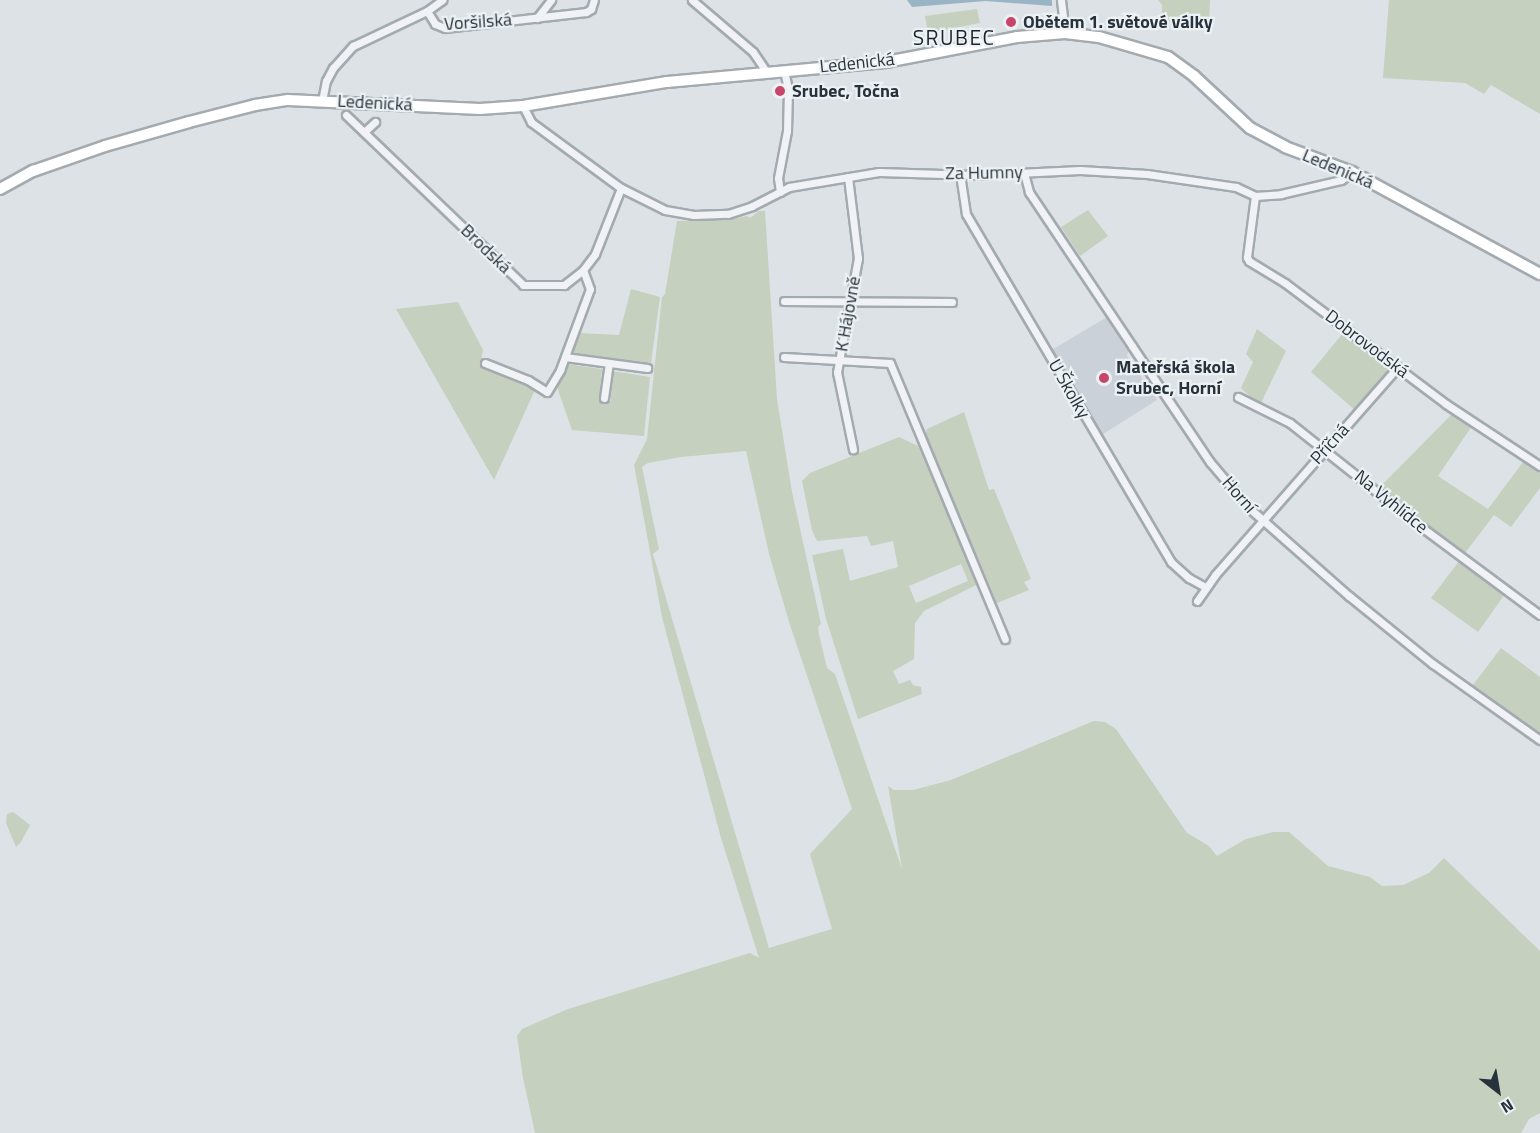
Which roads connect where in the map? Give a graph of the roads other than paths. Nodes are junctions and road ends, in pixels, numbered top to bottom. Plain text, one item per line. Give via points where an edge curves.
1 (442, 0) edge
2 (551, 0) edge
3 (594, 0) edge
4 (692, 0) edge
5 (1061, 0) edge
6 (427, 11) junction
7 (537, 18) junction
8 (1065, 33) junction
9 (784, 70) junction
10 (766, 71) junction
11 (322, 101) junction
12 (523, 106) junction
13 (346, 115) dead end
14 (375, 122) dead end
15 (364, 132) junction
16 (1352, 172) junction
17 (1024, 173) junction
18 (960, 174) junction
19 (848, 177) junction
20 (621, 188) junction
21 (0, 189) edge
22 (780, 192) junction
23 (1255, 196) junction
24 (583, 270) junction
25 (1540, 274) edge
26 (784, 301) dead end
27 (952, 302) dead end
28 (849, 303) junction
29 (565, 357) junction
30 (784, 357) dead end
31 (840, 360) junction
32 (485, 363) dead end
33 (609, 363) junction
34 (1398, 367) junction
35 (647, 368) dead end
36 (1238, 397) dead end
37 (604, 398) dead end
38 (853, 449) dead end
39 (1326, 450) junction
40 (1540, 466) edge
41 (1262, 520) junction
42 (1205, 587) junction
43 (1197, 601) dead end
44 (1540, 615) edge
45 (1005, 639) dead end
46 (1540, 740) edge

1 - 6 street
2 - 7 street, Voršilská
3 - 7 street, Voršilská via 586,12
4 - 10 street via 753,52
5 - 8 street
6 - 7 street, Voršilská via 435,24 445,28
6 - 11 street via 361,41 346,52 326,81
8 - 9 main road, Ledenická via 1017,37 886,62
8 - 16 main road, Ledenická via 1099,37 1168,57 1250,128 1286,147
9 - 10 main road, Ledenická
9 - 22 street via 788,88 787,131 778,178
10 - 12 main road, Ledenická via 667,82
11 - 12 main road, Ledenická via 480,109
11 - 21 main road, Ledenická via 288,100 255,105 105,146 33,171
12 - 20 street via 531,122
13 - 15 street, Brodská
14 - 15 street
15 - 24 street, Brodská via 523,285 564,285
16 - 23 street, Za Humny via 1341,180
16 - 25 main road, Ledenická
17 - 18 street, Za Humny
17 - 23 street, Za Humny via 1080,170 1147,174 1236,187
17 - 41 street, Horní via 1029,192 1204,452
18 - 19 street, Za Humny via 879,172
18 - 42 street, U Školky via 966,214 1171,562
19 - 22 street, Za Humny
19 - 28 street, K Hájovně via 858,258
20 - 22 street, Za Humny via 665,210 694,215 728,214
20 - 24 street, Brodská via 595,254
23 - 34 street, Dobrovodská via 1249,261
24 - 29 street via 590,289
26 - 28 street
27 - 28 street
28 - 31 street, K Hájovně
29 - 32 street via 547,392
29 - 33 street
30 - 31 street
31 - 38 street, K Hájovně via 837,372
31 - 45 street via 890,363
33 - 35 street
33 - 37 street
34 - 39 street, Příčná
34 - 40 street, Dobrovodská via 1496,439
36 - 39 street, Na Vyhlídce via 1290,423
39 - 41 street, Příčná
39 - 44 street, Na Vyhlídce
41 - 42 street, Příčná
41 - 46 street, Horní via 1433,664
42 - 43 street, Příčná

